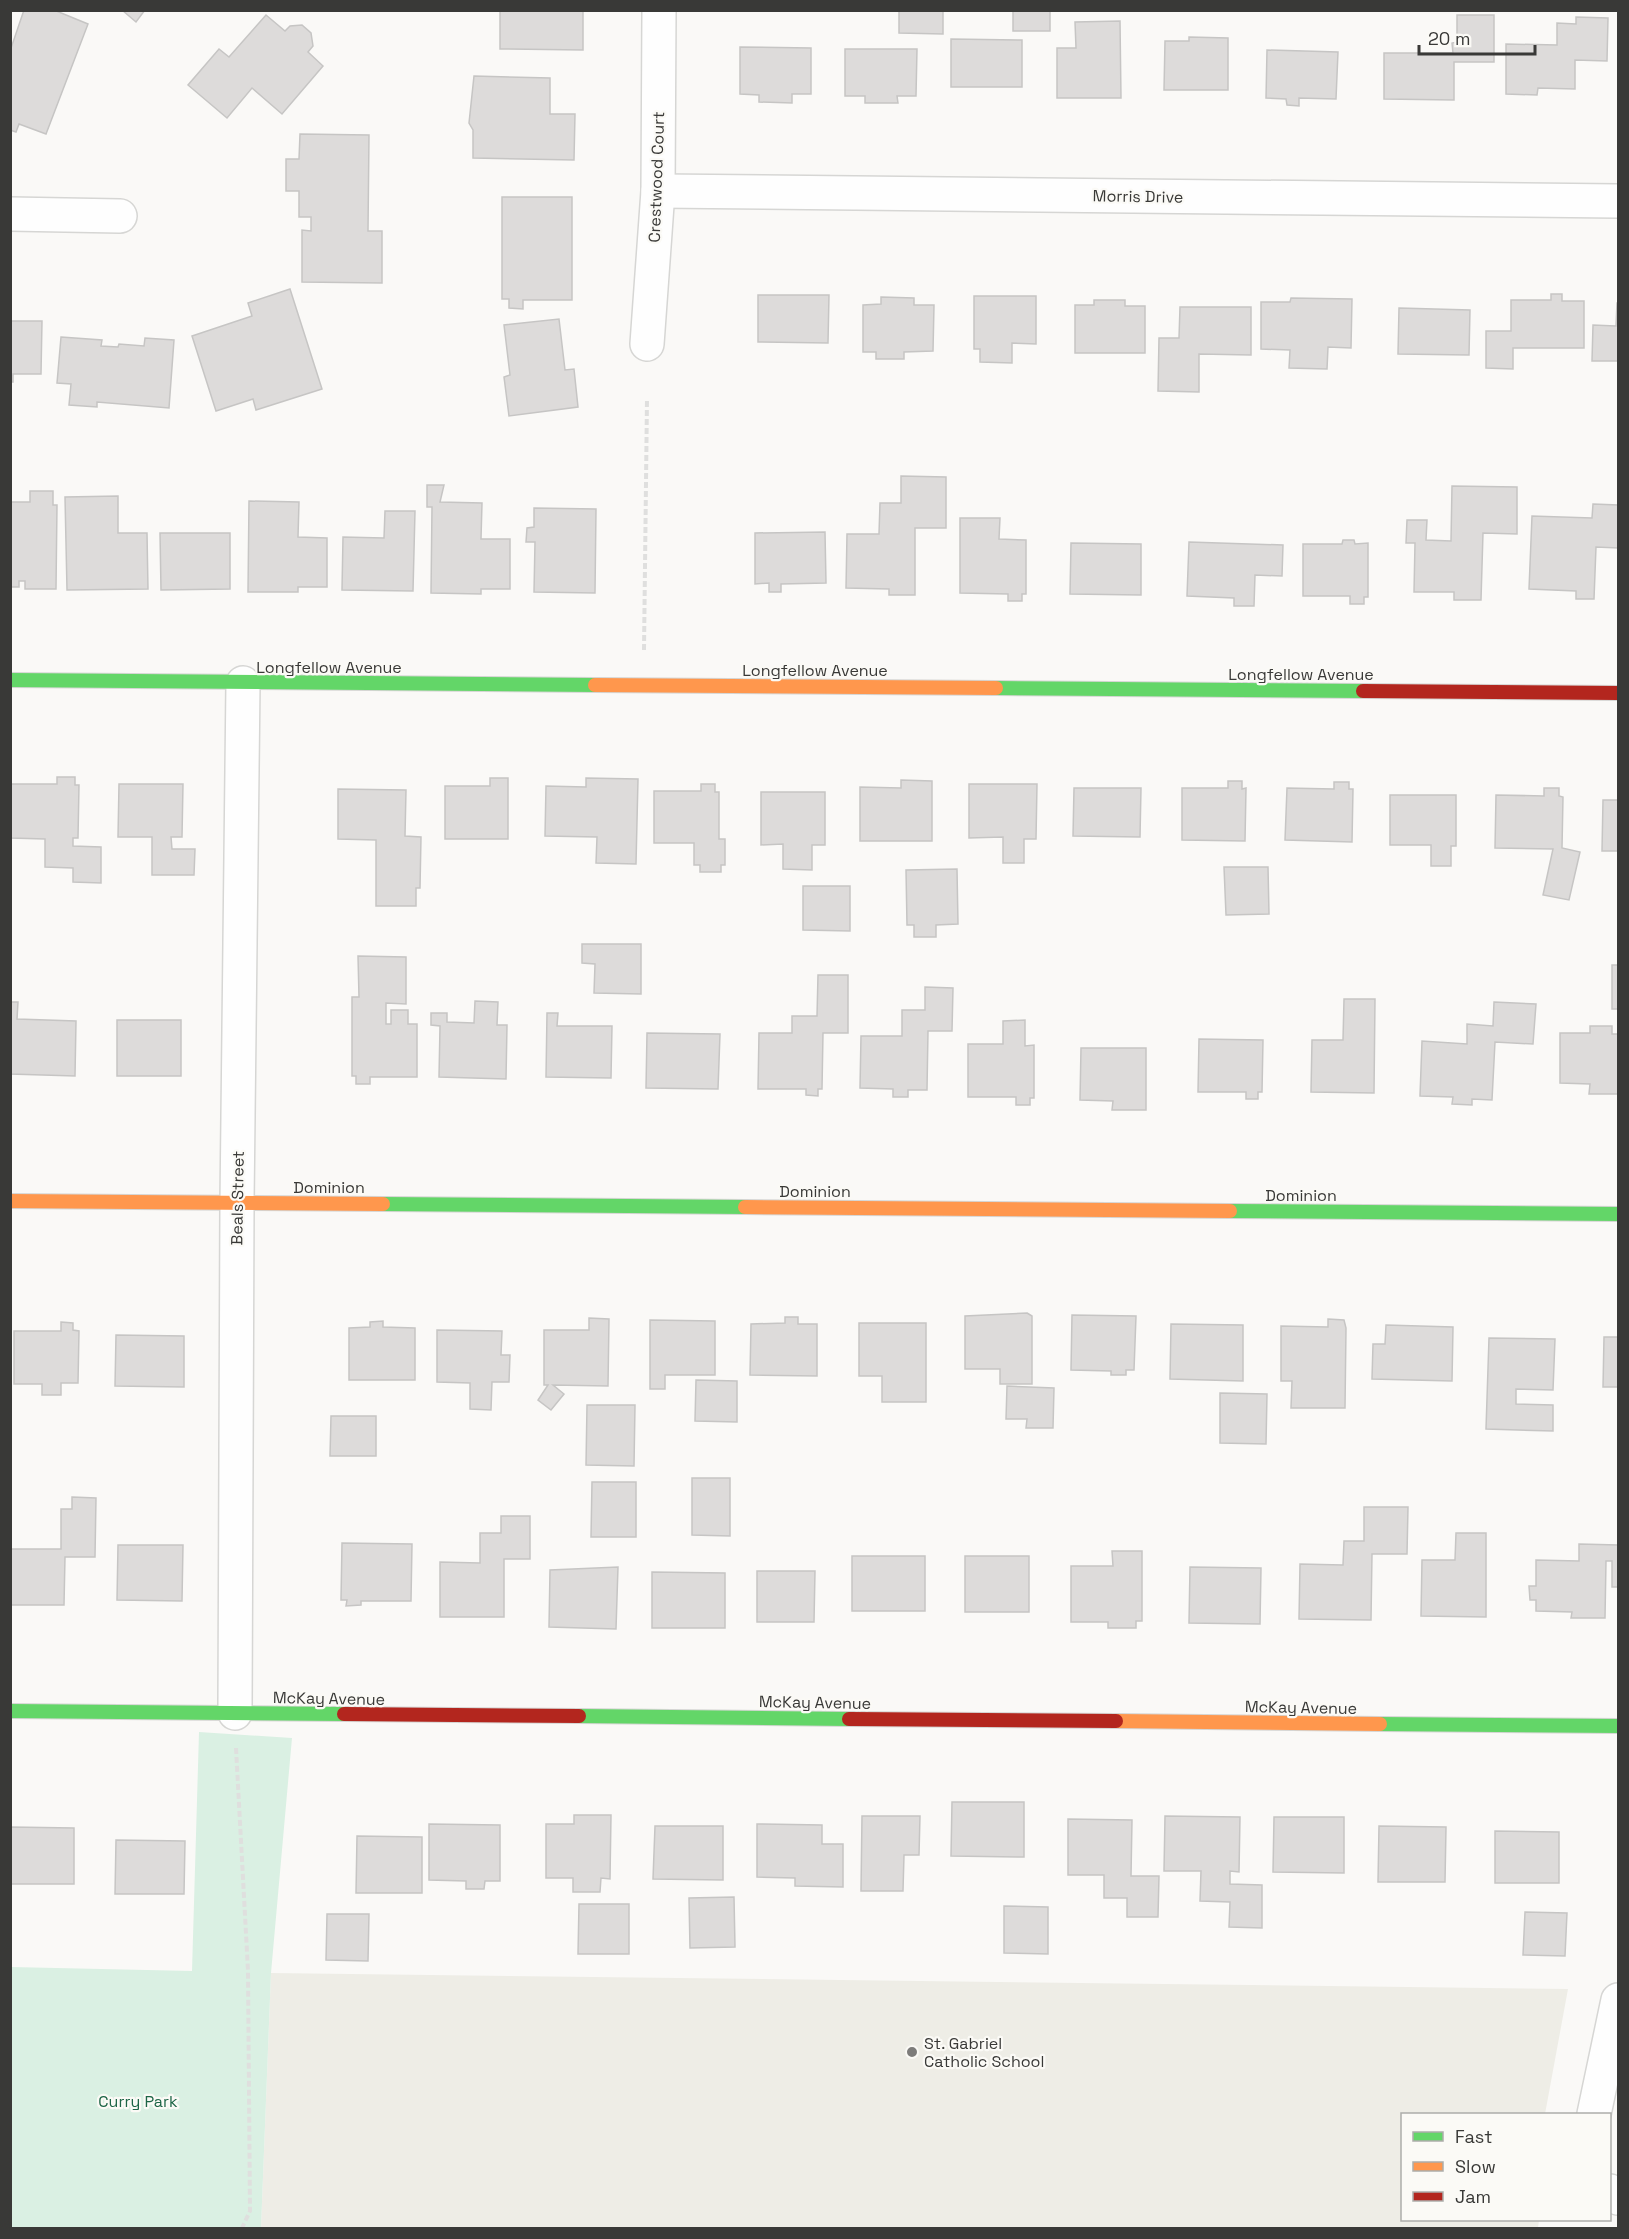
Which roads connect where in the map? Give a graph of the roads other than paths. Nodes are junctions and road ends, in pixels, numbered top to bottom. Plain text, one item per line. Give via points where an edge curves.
1 (659, 10) edge
2 (658, 191) junction
3 (1618, 201) edge
4 (10, 214) edge
5 (120, 216) dead end
6 (647, 344) dead end
7 (10, 680) edge
8 (243, 683) junction
9 (1618, 693) edge
10 (10, 1200) edge
11 (237, 1203) junction
12 (1618, 1214) edge
13 (10, 1711) edge
14 (235, 1713) junction
15 (1618, 1726) edge
16 (1618, 2000) edge
17 (1593, 2113) edge

1 - 2 street, Crestwood Court
2 - 3 street, Morris Drive
2 - 6 street, Crestwood Court
4 - 5 street
7 - 8 street, Longfellow Avenue
8 - 9 street, Longfellow Avenue
8 - 11 street, Beals Street
10 - 11 street, Dominion
11 - 12 street, Dominion
11 - 14 street, Beals Street
13 - 14 street, McKay Avenue
14 - 15 street, McKay Avenue
16 - 17 street

